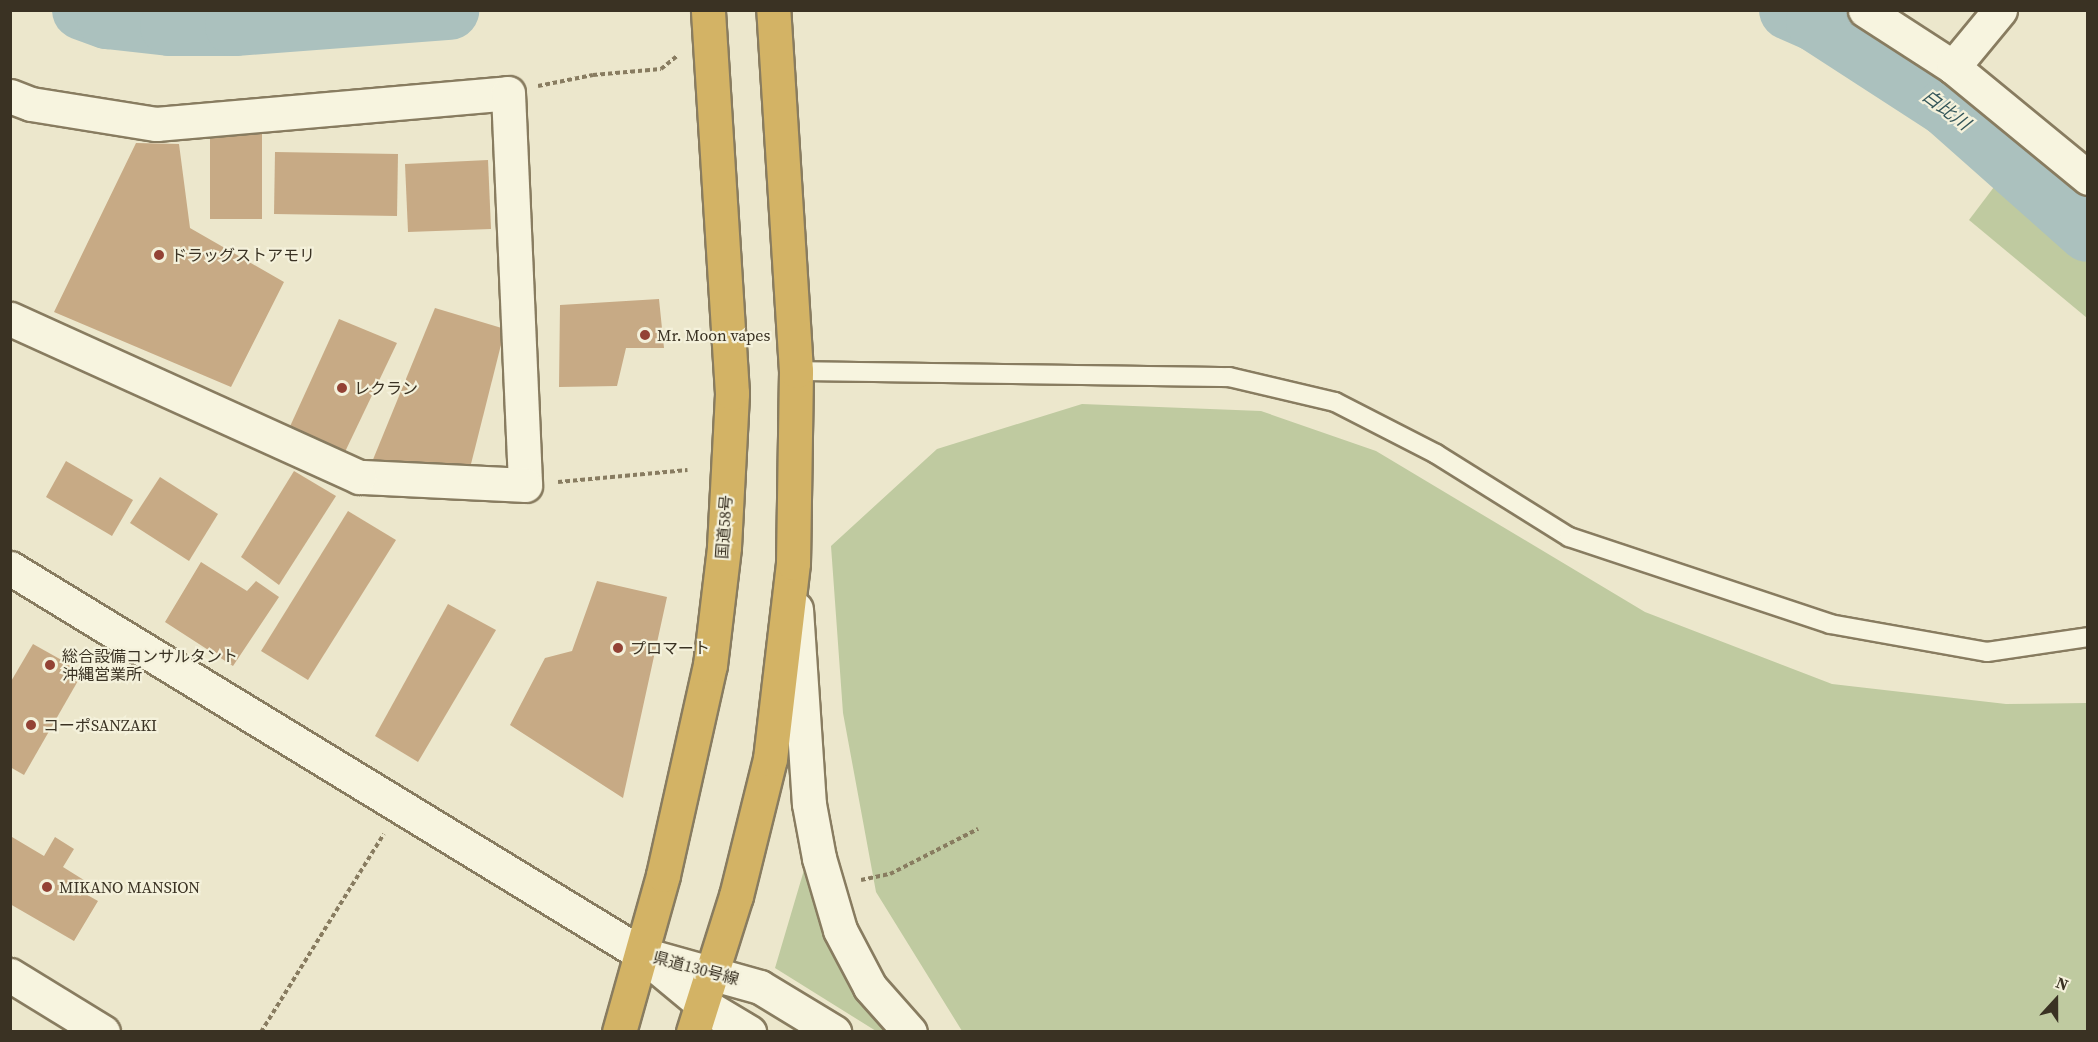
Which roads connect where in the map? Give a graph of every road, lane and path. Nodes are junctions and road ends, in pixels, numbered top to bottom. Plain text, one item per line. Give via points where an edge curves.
1 (1865, 10) edge
2 (2000, 10) edge
3 (773, 15) edge
4 (709, 20) edge
5 (1953, 67) junction
6 (508, 93) junction
7 (10, 96) edge
8 (2088, 178) edge
9 (10, 319) edge
10 (796, 371) junction
11 (687, 470) dead end
12 (525, 485) junction
13 (793, 563) junction
14 (10, 568) edge
15 (2088, 637) edge
16 (400, 807) junction
17 (978, 829) dead end
18 (851, 882) dead end
19 (642, 954) junction
20 (712, 971) junction
21 (10, 975) edge
22 (698, 1018) edge
23 (103, 1032) edge
24 (261, 1032) edge
25 (619, 1032) edge
26 (749, 1032) edge
27 (834, 1032) edge
28 (910, 1032) edge

1 - 5 street
2 - 5 street
3 - 10 highway
4 - 6 path via 661,69 593,75
4 - 19 highway, 国道58号 via 732,393 724,548 710,665
5 - 8 street
6 - 7 street via 156,124 31,104
6 - 12 street
9 - 12 street via 359,477
10 - 13 highway
10 - 15 lane via 1229,377 1335,402 1436,454 1569,537 1830,624 1987,652
11 - 12 path
13 - 20 highway via 770,759 736,896
13 - 28 street via 808,804 819,858 840,930 870,987
14 - 16 street
16 - 19 street
16 - 24 path
17 - 18 path via 890,874
19 - 20 street, 県道130号線
19 - 22 street, 県道130号線
19 - 25 highway, 国道58号
20 - 22 highway
20 - 27 street, 県道130号線 via 760,987
21 - 23 street
22 - 26 street, 県道130号線

